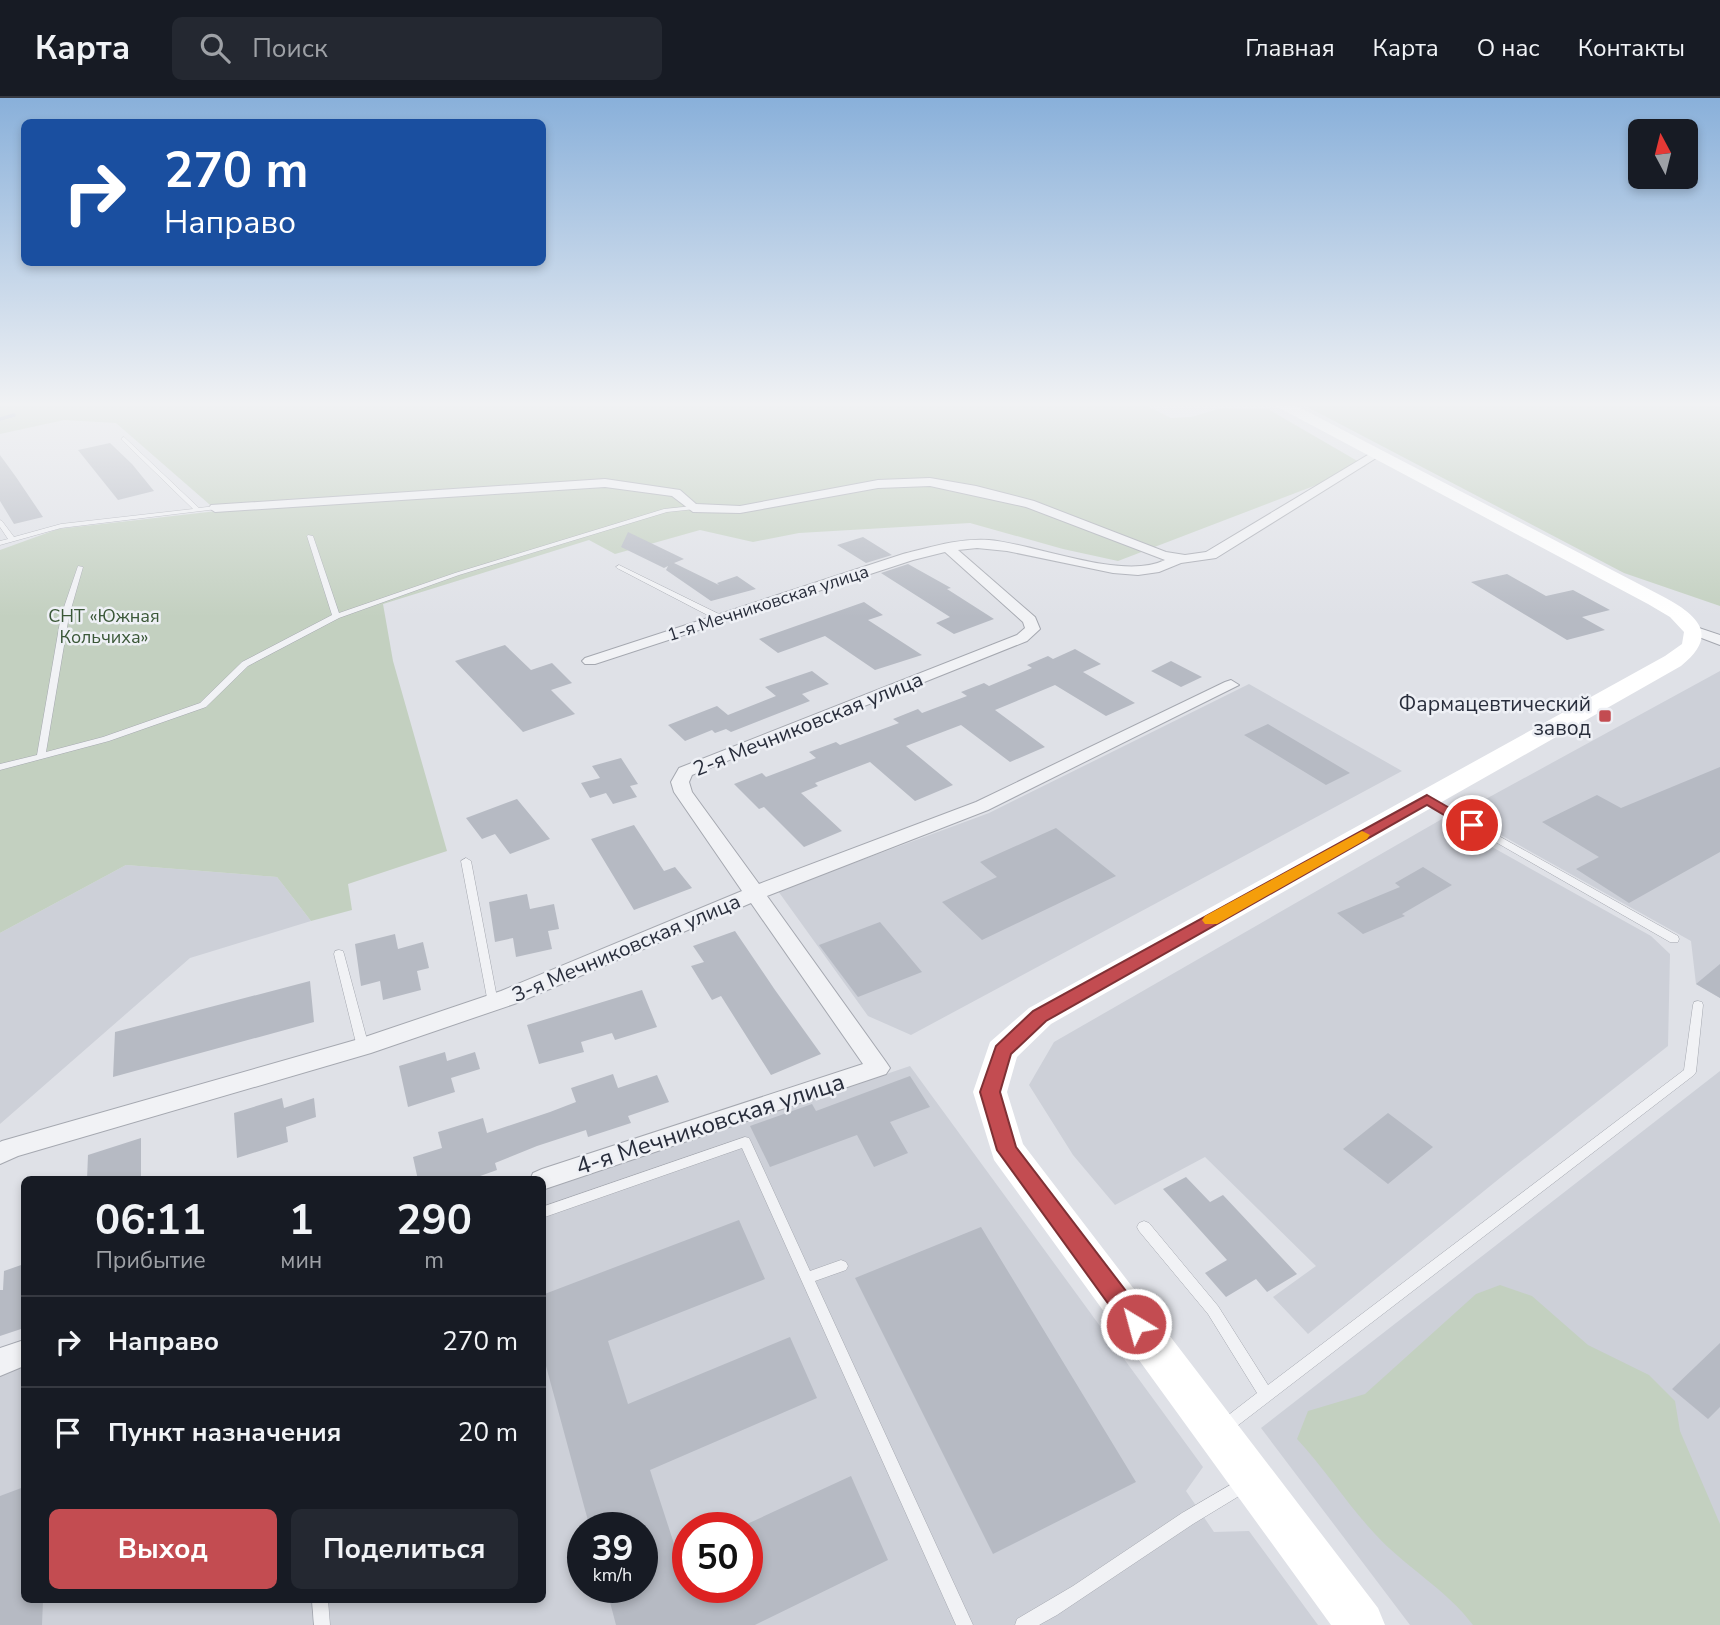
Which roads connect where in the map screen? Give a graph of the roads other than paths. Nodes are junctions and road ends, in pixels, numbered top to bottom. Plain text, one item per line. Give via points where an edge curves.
1 (161, 474) edge
2 (1343, 474) edge
3 (1412, 474) edge
4 (215, 508) joint
5 (693, 508) junction
6 (198, 510) junction
7 (0, 522) edge
8 (310, 536) dead end
9 (12, 538) junction
10 (0, 543) edge
11 (947, 547) junction
12 (1176, 560) junction
13 (619, 566) dead end
14 (80, 567) dead end
15 (336, 616) junction
16 (720, 618) junction
17 (1696, 631) junction
18 (1720, 640) edge
19 (590, 661) dead end
20 (1231, 685) dead end
21 (41, 757) junction
22 (0, 767) edge
23 (1427, 799) junction
24 (466, 861) dead end
25 (755, 893) junction
26 (1674, 939) dead end
27 (339, 954) dead end
28 (493, 1003) junction
29 (1698, 1005) dead end
30 (363, 1047) junction
31 (878, 1068) joint
32 (0, 1154) edge
33 (546, 1179) edge
34 (546, 1212) edge
35 (1144, 1227) dead end
36 (841, 1266) dead end
37 (807, 1278) junction
38 (21, 1354) edge
39 (0, 1362) edge
40 (1266, 1395) junction
41 (1217, 1432) junction
42 (1253, 1480) junction
43 (320, 1603) edge
44 (322, 1625) edge
45 (965, 1625) edge
46 (1023, 1625) edge
47 (1361, 1625) edge

1 - 6 lane
2 - 12 street, 1-я Мечниковская улица via 1211,555
3 - 17 main road via 1655,600
4 - 5 street via 605,483 676,493
4 - 6 lane
5 - 12 street via 746,509 882,482 919,481 956,485 1031,504
5 - 15 lane via 666,510
6 - 9 lane via 104,519
7 - 9 lane
8 - 15 lane
9 - 10 lane
11 - 12 street, 1-я Мечниковская улица via 1014,547 1134,571 1166,568
11 - 16 street, 1-я Мечниковская улица
11 - 25 street, 2-я Мечниковская улица via 1030,620 1032,629 1022,638 685,772 680,782 683,792
13 - 16 lane
14 - 21 lane via 65,616
15 - 21 lane via 245,664 203,705
16 - 19 street, 1-я Мечниковская улица
17 - 18 street
17 - 23 main road via 1691,648 1673,661
20 - 25 street, 3-я Мечниковская улица via 982,806
21 - 22 lane
23 - 26 lane
23 - 41 main road via 1040,1016 1002,1051 990,1092 1007,1150
24 - 28 lane
25 - 28 street, 3-я Мечниковская улица
25 - 31 street, 2-я Мечниковская улица
27 - 30 lane
28 - 30 street, 3-я Мечниковская улица
29 - 40 lane via 1690,1072
30 - 32 street, 3-я Мечниковская улица
31 - 33 street, 4-я Мечниковская улица
34 - 37 lane via 745,1142
35 - 40 lane via 1213,1310
36 - 37 lane
37 - 45 lane
38 - 39 street
40 - 41 lane
41 - 42 main road
42 - 46 lane via 1198,1510 1067,1601
42 - 47 main road
43 - 44 lane

